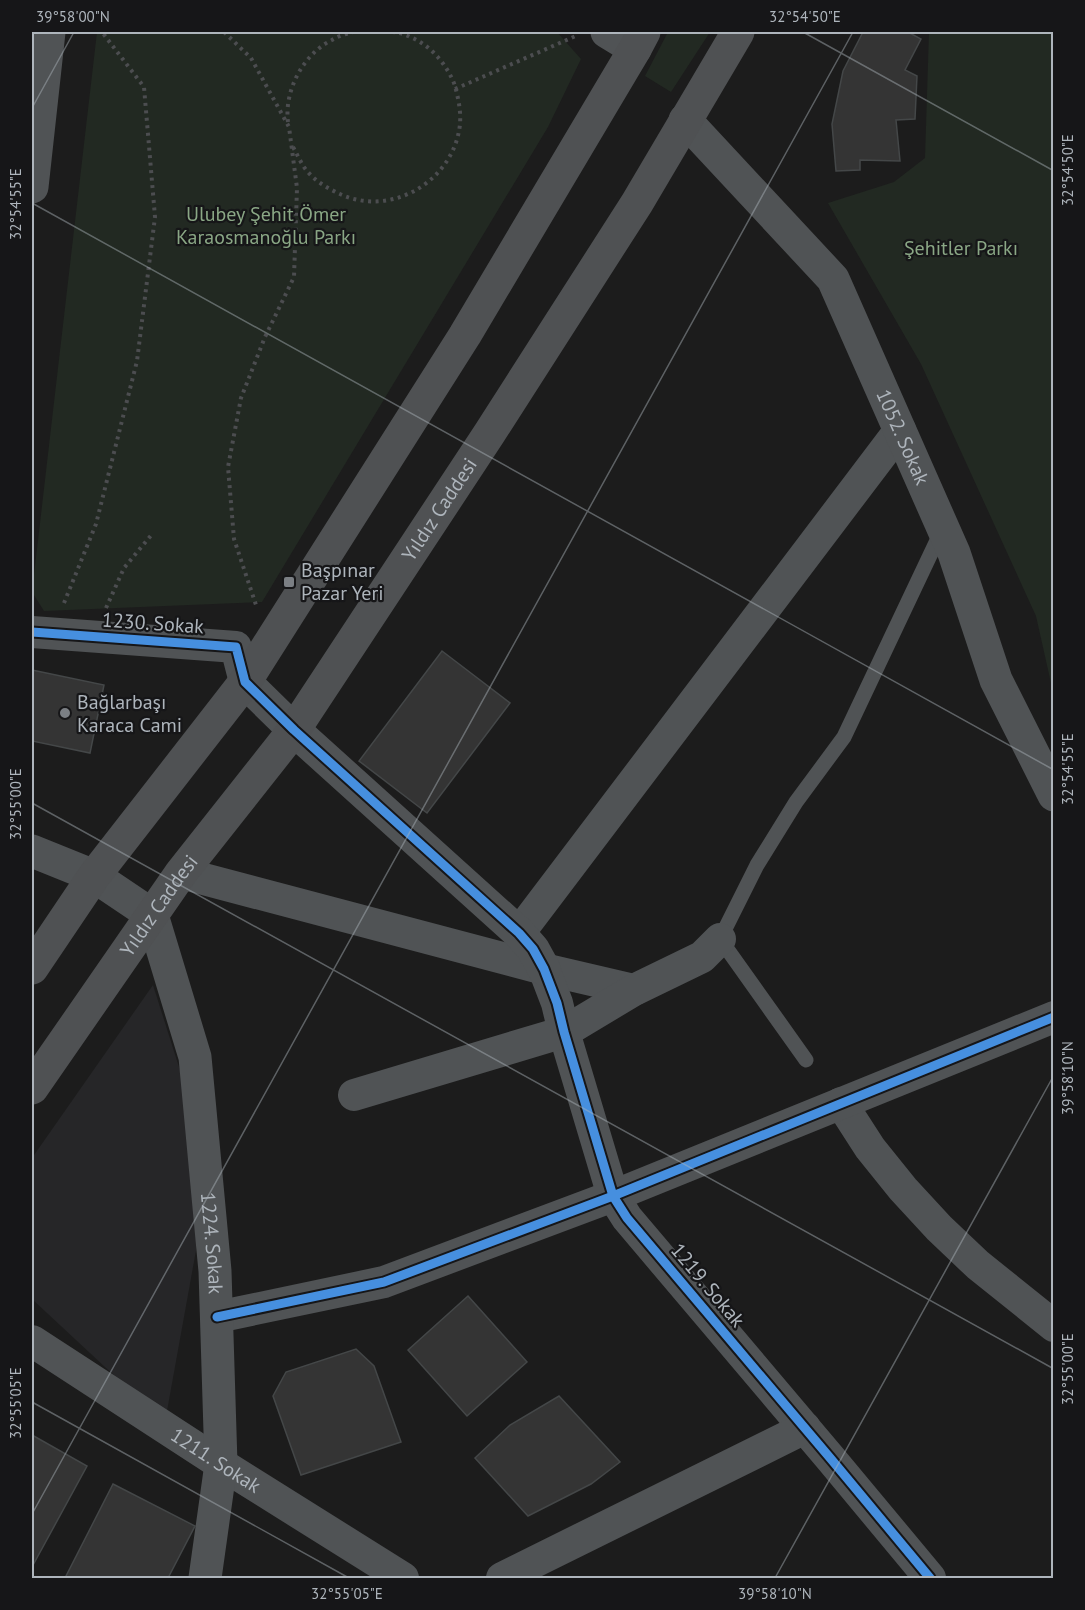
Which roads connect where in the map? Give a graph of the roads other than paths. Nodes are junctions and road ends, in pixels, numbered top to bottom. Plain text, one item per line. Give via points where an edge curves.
1 (49, 32) edge
2 (607, 32) edge
3 (738, 32) edge
4 (639, 40) edge
5 (37, 77) edge
6 (685, 120) junction
7 (32, 187) edge
8 (900, 430) junction
9 (943, 528) junction
10 (32, 632) edge
11 (245, 682) junction
12 (294, 730) junction
13 (1053, 795) edge
14 (32, 851) edge
15 (181, 873) junction
16 (94, 876) junction
17 (152, 915) junction
18 (519, 933) junction
19 (720, 939) junction
20 (32, 968) edge
21 (544, 969) junction
22 (633, 990) junction
23 (1053, 1017) edge
24 (564, 1032) junction
25 (806, 1060) dead end
26 (32, 1088) edge
27 (354, 1095) dead end
28 (841, 1103) junction
29 (613, 1196) junction
30 (217, 1317) junction
31 (1053, 1326) edge
32 (32, 1341) edge
33 (805, 1428) junction
34 (221, 1464) junction
35 (205, 1578) edge
36 (403, 1578) edge
37 (502, 1578) edge
38 (930, 1578) edge

1 - 5 street
2 - 4 street
3 - 6 main road, Yıldız Caddesi
4 - 11 main road via 465,335
5 - 7 street
6 - 8 street, 1052. Sokak via 833,279
6 - 12 main road, Yıldız Caddesi via 637,203
8 - 9 street, 1052. Sokak
8 - 18 street
9 - 13 street, 1052. Sokak via 996,680
9 - 19 lane via 844,737 756,865
10 - 11 street, 1230. Sokak via 236,647
11 - 12 street
11 - 16 main road
12 - 15 main road, Yıldız Caddesi
12 - 18 street
14 - 16 street
15 - 17 main road, Yıldız Caddesi
15 - 21 street
16 - 17 street
16 - 20 main road
17 - 26 main road, Yıldız Caddesi
17 - 30 street, 1224. Sokak via 195,1057
18 - 21 street
19 - 22 street via 702,957
19 - 25 lane
21 - 22 street
21 - 24 street, 1219. Sokak
22 - 24 street
23 - 28 street
24 - 27 street
24 - 29 street, 1219. Sokak
28 - 29 street
28 - 31 street via 870,1148 939,1228
29 - 30 street via 384,1282
29 - 33 street, 1219. Sokak via 627,1218
30 - 34 street, 1224. Sokak
32 - 34 street, 1211. Sokak
33 - 37 street
33 - 38 street, 1219. Sokak
34 - 35 street, 1224. Sokak
34 - 36 street, 1211. Sokak

